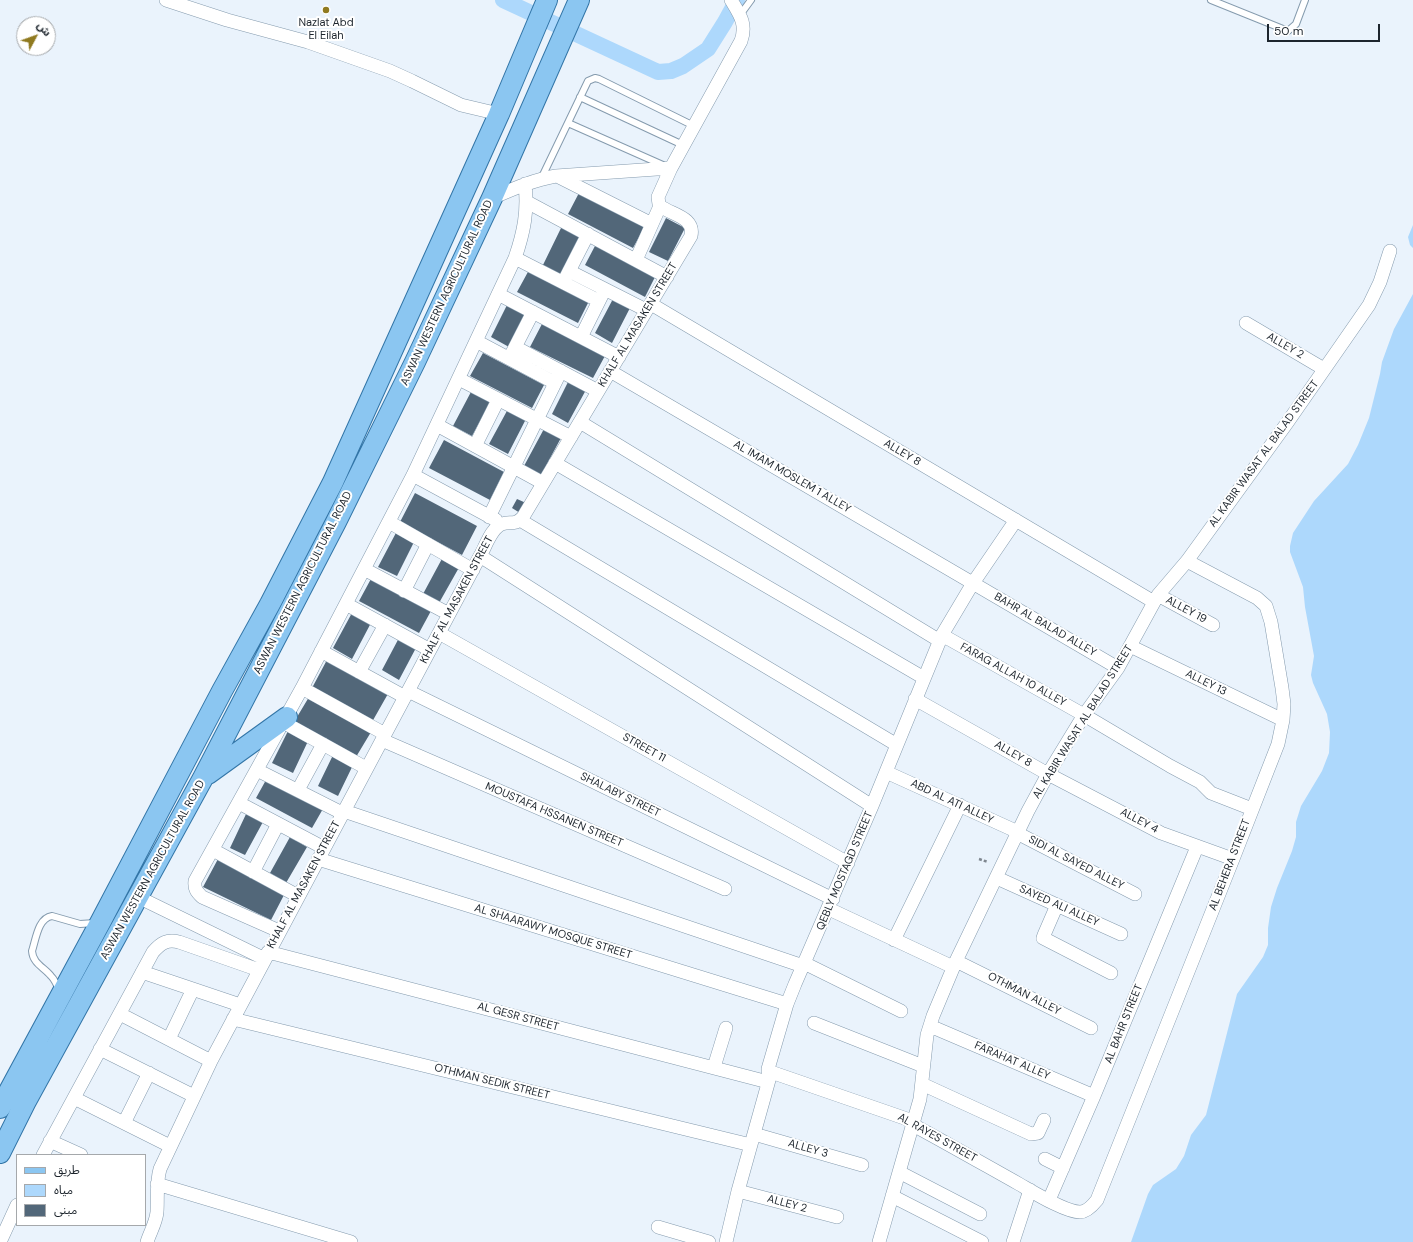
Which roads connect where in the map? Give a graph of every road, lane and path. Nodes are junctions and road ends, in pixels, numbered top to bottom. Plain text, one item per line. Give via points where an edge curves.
1 (166, 0) edge
2 (547, 0) edge
3 (579, 0) edge
4 (751, 0) edge
5 (1211, 0) edge
6 (1305, 0) edge
7 (736, 9) edge
8 (580, 97) junction
9 (500, 114) junction
10 (568, 123) junction
11 (694, 126) junction
12 (683, 145) junction
13 (671, 168) junction
14 (556, 176) junction
15 (541, 179) junction
16 (525, 184) junction
17 (492, 198) junction
18 (527, 202) junction
19 (660, 206) junction
20 (652, 224) junction
21 (588, 234) junction
22 (1390, 251) dead end
23 (515, 258) junction
24 (636, 260) junction
25 (566, 277) junction
26 (667, 277) junction
27 (498, 294) junction
28 (602, 295) junction
29 (649, 307) junction
30 (533, 312) junction
31 (1246, 323) dead end
32 (581, 337) junction
33 (476, 342) junction
34 (515, 347) junction
35 (619, 357) junction
36 (509, 359) junction
37 (1324, 369) junction
38 (561, 371) junction
39 (610, 371) junction
40 (459, 379) junction
41 (555, 383) junction
42 (598, 390) junction
43 (498, 400) junction
44 (537, 420) junction
45 (580, 422) junction
46 (436, 425) junction
47 (571, 437) junction
48 (475, 446) junction
49 (555, 463) junction
50 (514, 467) junction
51 (413, 475) junction
52 (543, 484) junction
53 (489, 517) junction
54 (520, 520) junction
55 (1016, 520) junction
56 (389, 522) junction
57 (502, 524) junction
58 (428, 544) junction
59 (480, 556) junction
60 (1187, 561) junction
61 (364, 569) junction
62 (473, 570) junction
63 (973, 583) junction
64 (404, 590) junction
65 (1156, 599) junction
66 (346, 604) junction
67 (449, 614) junction
68 (385, 625) junction
69 (1213, 625) dead end
70 (439, 633) junction
71 (941, 638) junction
72 (1130, 646) junction
73 (430, 650) junction
74 (321, 651) junction
75 (1118, 668) junction
76 (359, 672) junction
77 (924, 678) junction
78 (302, 688) junction
79 (406, 694) junction
80 (915, 699) junction
81 (1084, 715) junction
82 (285, 720) junction
83 (1283, 720) junction
84 (384, 737) junction
85 (322, 744) junction
86 (897, 745) junction
87 (366, 768) junction
88 (257, 770) junction
89 (886, 772) junction
90 (1048, 774) junction
91 (203, 778) junction
92 (298, 790) junction
93 (238, 803) junction
94 (960, 805) junction
95 (872, 806) junction
96 (1252, 809) junction
97 (343, 812) junction
98 (278, 824) junction
99 (1017, 833) junction
100 (141, 843) junction
101 (1197, 847) junction
102 (213, 850) junction
103 (161, 854) junction
104 (321, 854) junction
105 (1233, 859) junction
106 (848, 862) junction
107 (253, 872) junction
108 (997, 878) junction
109 (725, 889) dead end
110 (1135, 894) dead end
111 (298, 896) junction
112 (138, 897) junction
113 (831, 904) junction
114 (1056, 905) junction
115 (101, 921) junction
116 (279, 931) junction
117 (1121, 934) dead end
118 (894, 940) junction
119 (264, 960) junction
120 (955, 964) junction
121 (804, 965) junction
122 (142, 972) junction
123 (1111, 973) dead end
124 (193, 989) junction
125 (60, 995) junction
126 (787, 1004) junction
127 (240, 1005) junction
128 (901, 1011) dead end
129 (120, 1014) junction
130 (233, 1019) junction
131 (814, 1023) dead end
132 (930, 1026) junction
133 (726, 1028) dead end
134 (1091, 1028) dead end
135 (168, 1039) junction
136 (100, 1049) junction
137 (211, 1061) junction
138 (924, 1066) junction
139 (714, 1067) junction
140 (149, 1073) junction
141 (768, 1076) junction
142 (922, 1084) junction
143 (194, 1096) junction
144 (1094, 1096) junction
145 (74, 1098) junction
146 (4, 1101) edge
147 (26, 1104) junction
148 (1044, 1120) dead end
149 (124, 1123) junction
150 (912, 1124) junction
151 (752, 1139) junction
152 (50, 1141) junction
153 (170, 1146) junction
154 (0, 1153) edge
155 (44, 1154) edge
156 (79, 1154) edge
157 (1046, 1159) dead end
158 (862, 1165) dead end
159 (1063, 1168) junction
160 (899, 1172) junction
161 (153, 1186) edge
162 (1030, 1190) junction
163 (738, 1191) junction
164 (892, 1196) junction
165 (1049, 1200) junction
166 (1097, 1200) joint
167 (16, 1207) edge
168 (980, 1214) dead end
169 (837, 1217) dead end
170 (658, 1227) dead end
171 (0, 1242) edge
172 (147, 1242) edge
173 (351, 1242) edge
174 (709, 1242) edge
175 (726, 1242) edge
176 (879, 1242) edge
177 (982, 1242) edge
178 (1013, 1242) edge

1 - 9 street via 308,42 412,80 461,105
2 - 9 main road, ASWAN WESTERN AGRICULTURAL ROAD
3 - 17 main road, ASWAN WESTERN AGRICULTURAL ROAD
4 - 7 lane
5 - 6 lane via 1288,31 1296,24
7 - 11 street via 744,32 741,41
8 - 10 lane
8 - 11 lane via 588,81 599,79
8 - 12 lane
9 - 100 main road, ASWAN WESTERN AGRICULTURAL ROAD via 333,482
10 - 13 lane
10 - 15 lane
11 - 12 street
12 - 13 street
13 - 14 street
13 - 19 street via 658,197
14 - 15 street
14 - 20 street
15 - 16 street
16 - 17 street
16 - 18 street
17 - 91 main road, ASWAN WESTERN AGRICULTURAL ROAD via 339,515
18 - 21 street
18 - 23 street via 521,240
19 - 20 street
19 - 26 street, KHALF AL MASAKEN STREET via 684,218 692,231
20 - 24 street
21 - 24 street
21 - 25 street
22 - 37 street, AL KABIR WASAT AL BALAD STREET via 1369,305
23 - 25 street, ALLEY 8
23 - 27 street
24 - 26 street
25 - 28 street, ALLEY 8
26 - 29 street, KHALF AL MASAKEN STREET
27 - 30 street
27 - 33 street
28 - 29 street, ALLEY 8
28 - 32 street
29 - 35 street, KHALF AL MASAKEN STREET
29 - 55 street, ALLEY 8
30 - 32 street
30 - 34 street
31 - 37 street, ALLEY 2
32 - 35 street
33 - 36 street
33 - 40 street
34 - 36 street
34 - 38 street
35 - 39 street, KHALF AL MASAKEN STREET
36 - 41 street
37 - 60 street, AL KABIR WASAT AL BALAD STREET
38 - 41 street
38 - 42 street
39 - 42 street, KHALF AL MASAKEN STREET
39 - 63 street, AL IMAM MOSLEM 1 ALLEY
40 - 43 street
40 - 46 street
41 - 44 street
42 - 45 street, KHALF AL MASAKEN STREET
43 - 44 street
43 - 48 street
44 - 47 street
44 - 50 street
45 - 47 street, KHALF AL MASAKEN STREET
45 - 71 street, FARAG ALLAH 10 ALLEY
46 - 48 street
46 - 51 street
47 - 49 street, KHALF AL MASAKEN STREET
48 - 50 street
49 - 52 street, KHALF AL MASAKEN STREET
49 - 77 street
50 - 52 street
50 - 53 street
51 - 53 street
51 - 56 street
52 - 54 street, KHALF AL MASAKEN STREET
53 - 57 street
54 - 57 street
54 - 86 street
55 - 63 street, QEBLY MOSTAGD STREET
55 - 65 street, ALLEY 8
56 - 58 street
56 - 61 street
57 - 59 street, KHALF AL MASAKEN STREET via 495,529
58 - 62 street
58 - 64 street
59 - 62 street, KHALF AL MASAKEN STREET
59 - 95 street
60 - 65 street, AL KABIR WASAT AL BALAD STREET
60 - 83 street, AL BEHERA STREET via 1257,598 1266,606 1282,688
61 - 64 street
61 - 66 street
62 - 67 street, KHALF AL MASAKEN STREET
63 - 71 street, QEBLY MOSTAGD STREET
63 - 75 street, BAHR AL BALAD ALLEY
64 - 67 street
65 - 69 street, ALLEY 19
65 - 72 street, AL KABIR WASAT AL BALAD STREET
66 - 68 street
66 - 74 street
67 - 70 street, KHALF AL MASAKEN STREET
68 - 73 street
68 - 76 street
70 - 73 street, KHALF AL MASAKEN STREET
70 - 106 street, STREET 11
71 - 77 street, QEBLY MOSTAGD STREET
71 - 81 street, FARAG ALLAH 10 ALLEY
72 - 75 street, AL KABIR WASAT AL BALAD STREET
72 - 83 street, ALLEY 13
73 - 79 street, KHALF AL MASAKEN STREET
74 - 76 street, SHALABY STREET
74 - 78 street
75 - 81 street, AL KABIR WASAT AL BALAD STREET
76 - 79 street, SHALABY STREET
77 - 80 street, QEBLY MOSTAGD STREET
78 - 82 street
78 - 84 street, MOUSTAFA HSSANEN STREET
79 - 84 street, KHALF AL MASAKEN STREET
79 - 113 street, SHALABY STREET
80 - 86 street, QEBLY MOSTAGD STREET
80 - 90 street, ALLEY 8
81 - 90 street, AL KABIR WASAT AL BALAD STREET
81 - 96 street, FARAG ALLAH 10 ALLEY via 1200,782 1211,793
82 - 85 street
82 - 88 street
82 - 91 main road
83 - 96 street, AL BEHERA STREET via 1278,744
84 - 87 street, KHALF AL MASAKEN STREET
84 - 109 street, MOUSTAFA HSSANEN STREET
85 - 87 street
85 - 92 street
86 - 89 street, QEBLY MOSTAGD STREET
87 - 97 street, KHALF AL MASAKEN STREET
88 - 92 street
88 - 93 street
89 - 94 street, ABD AL ATI ALLEY
89 - 95 street, QEBLY MOSTAGD STREET
90 - 99 street, AL KABIR WASAT AL BALAD STREET
90 - 101 street, ALLEY 4 via 1161,833
91 - 103 main road, ASWAN WESTERN AGRICULTURAL ROAD
92 - 97 street
93 - 98 street, AL SHAARAWY MOSQUE STREET
93 - 102 street
94 - 99 street, ABD AL ATI ALLEY
94 - 118 street
95 - 106 street, QEBLY MOSTAGD STREET
96 - 105 street, AL BEHERA STREET
97 - 104 street, KHALF AL MASAKEN STREET
97 - 121 street
98 - 104 street, AL SHAARAWY MOSQUE STREET
98 - 107 street
99 - 108 street, AL KABIR WASAT AL BALAD STREET
99 - 110 street, SIDI AL SAYED ALLEY
100 - 103 main road
100 - 115 main road, ASWAN WESTERN AGRICULTURAL ROAD
101 - 105 street, ALLEY 4
101 - 144 street, AL BAHR STREET
102 - 107 street
102 - 116 street via 195,881 196,892
103 - 112 main road, ASWAN WESTERN AGRICULTURAL ROAD
104 - 111 street, KHALF AL MASAKEN STREET
104 - 126 street, AL SHAARAWY MOSQUE STREET
105 - 166 street, AL BEHERA STREET
106 - 113 street, QEBLY MOSTAGD STREET
107 - 111 street
108 - 114 street, SAYED ALI ALLEY
108 - 120 street, AL KABIR WASAT AL BALAD STREET
111 - 116 street, KHALF AL MASAKEN STREET
112 - 119 street
112 - 147 main road, ASWAN WESTERN AGRICULTURAL ROAD
113 - 118 street, OTHMAN ALLEY
113 - 121 street, QEBLY MOSTAGD STREET
114 - 117 street, SAYED ALI ALLEY
114 - 123 street via 1043,938
115 - 125 main road, ASWAN WESTERN AGRICULTURAL ROAD
115 - 125 lane via 80,924 52,916 42,922 32,955 36,963 56,982
116 - 119 street, KHALF AL MASAKEN STREET
118 - 120 street, OTHMAN ALLEY
119 - 122 street via 171,940 164,942 153,952
119 - 127 street, KHALF AL MASAKEN STREET
119 - 139 street, AL GESR STREET
120 - 132 street, AL KABIR WASAT AL BALAD STREET
120 - 134 street, OTHMAN ALLEY
121 - 126 street, QEBLY MOSTAGD STREET
121 - 128 street
122 - 124 street
122 - 129 street
124 - 127 street
124 - 135 street
125 - 146 main road, ASWAN WESTERN AGRICULTURAL ROAD
126 - 141 street, QEBLY MOSTAGD STREET
127 - 130 street, KHALF AL MASAKEN STREET
129 - 135 street
129 - 136 street
130 - 137 street, KHALF AL MASAKEN STREET
130 - 151 street, OTHMAN SEDIK STREET
131 - 138 street
132 - 138 street, AL KABIR WASAT AL BALAD STREET
132 - 144 street, FARAHAT ALLEY
133 - 139 street
135 - 137 street
136 - 140 street
136 - 145 street
137 - 143 street, KHALF AL MASAKEN STREET
138 - 142 street, AL KABIR WASAT AL BALAD STREET
139 - 141 street, AL GESR STREET
140 - 143 street
140 - 149 street
141 - 150 street, AL RAYES STREET via 907,1119
141 - 151 street, QEBLY MOSTAGD STREET
142 - 148 street via 1031,1134 1038,1133
142 - 150 street, AL KABIR WASAT AL BALAD STREET
143 - 153 street, KHALF AL MASAKEN STREET
144 - 159 street, AL BAHR STREET
145 - 149 street
145 - 152 street
146 - 147 main road
147 - 154 main road, ASWAN WESTERN AGRICULTURAL ROAD
149 - 153 street
150 - 160 street, AL KABIR WASAT AL BALAD STREET
150 - 162 street, AL RAYES STREET
151 - 158 street, ALLEY 3
151 - 163 street, QEBLY MOSTAGD STREET
152 - 155 street
152 - 156 street
153 - 161 street, KHALF AL MASAKEN STREET
157 - 159 street
159 - 165 street, AL BAHR STREET
160 - 164 street, AL KABIR WASAT AL BALAD STREET
160 - 168 street
161 - 172 street, KHALF AL MASAKEN STREET via 157,1212
161 - 173 street
162 - 165 street, AL RAYES STREET
162 - 178 street
163 - 169 street, ALLEY 2
163 - 175 street, QEBLY MOSTAGD STREET
164 - 176 street, AL KABIR WASAT AL BALAD STREET
164 - 177 street
165 - 166 street, AL RAYES STREET via 1080,1212
167 - 171 street
170 - 174 street

